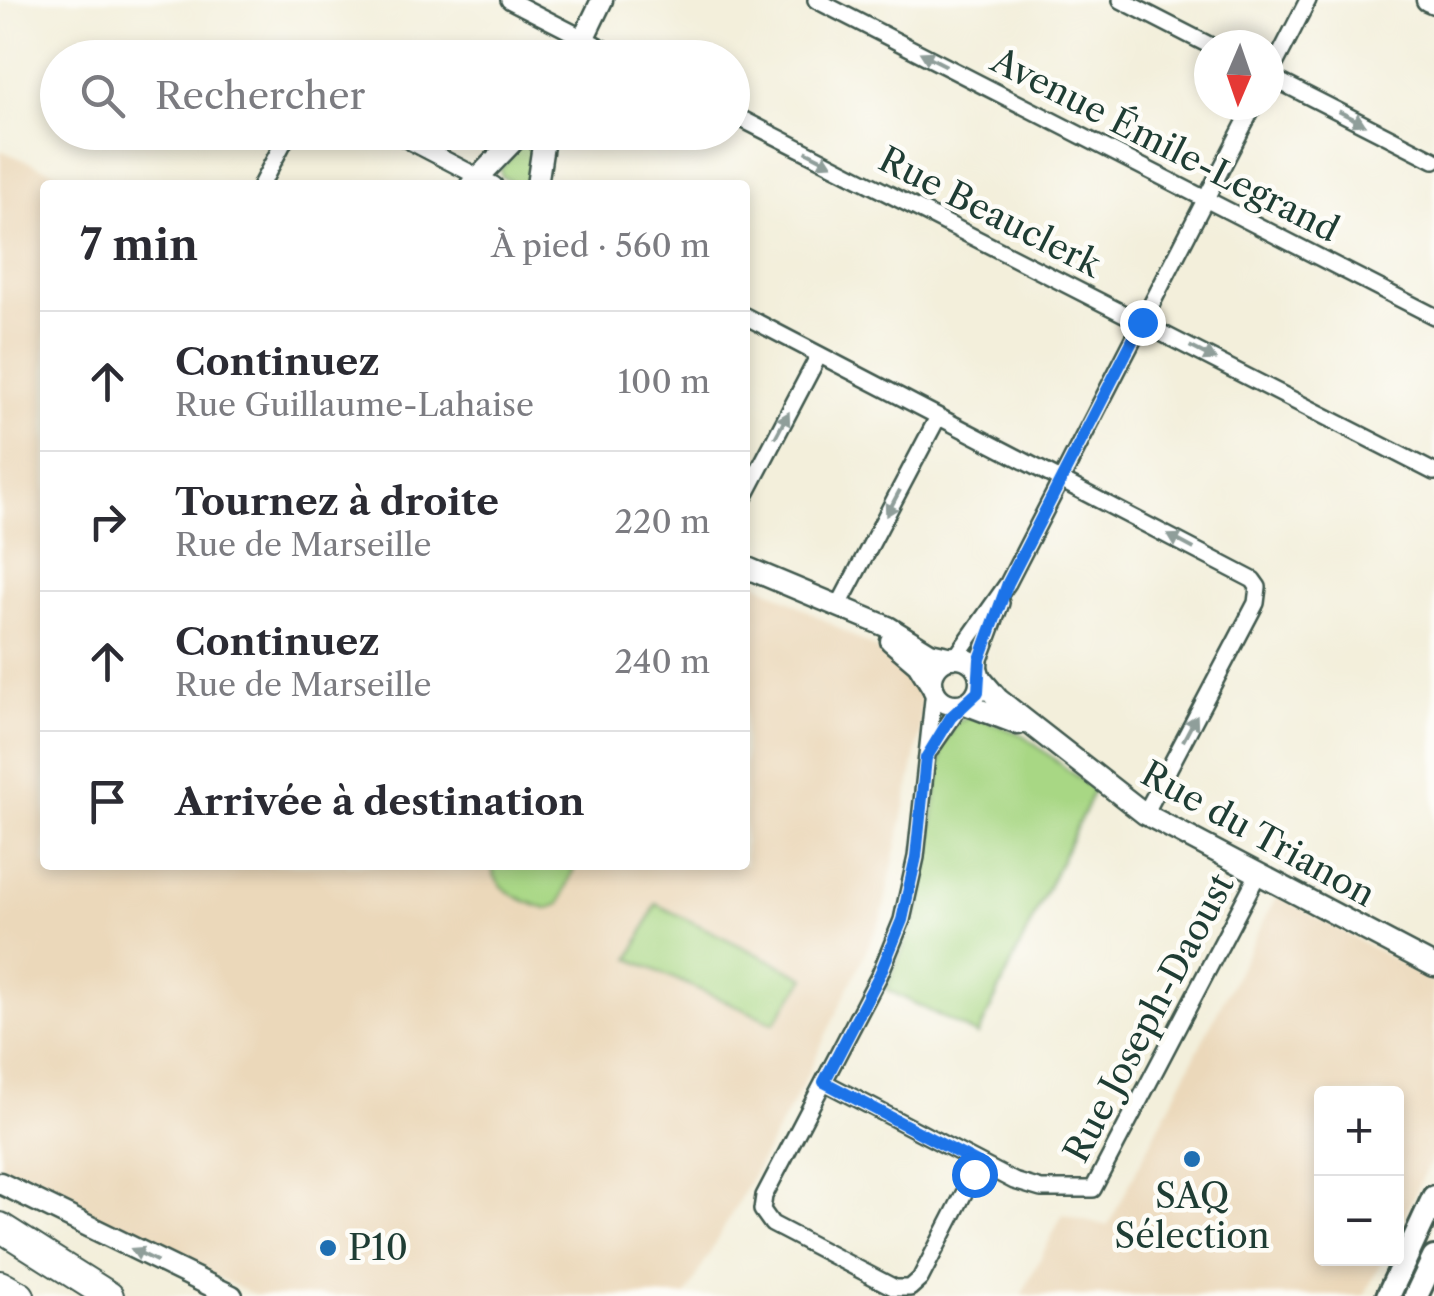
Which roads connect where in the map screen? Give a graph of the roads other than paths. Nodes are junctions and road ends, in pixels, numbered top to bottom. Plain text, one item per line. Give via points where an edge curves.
1 (509, 0) edge
2 (602, 0) edge
3 (816, 0) edge
4 (1121, 0) edge
5 (1308, 0) edge
6 (1427, 0) edge
7 (1434, 4) edge
8 (1194, 37) edge
9 (584, 38) junction
10 (588, 40) edge
11 (1284, 47) edge
12 (1284, 84) edge
13 (1246, 120) edge
14 (750, 123) edge
15 (279, 150) edge
16 (424, 150) edge
17 (507, 150) edge
18 (543, 150) edge
19 (1434, 160) edge
20 (264, 180) edge
21 (477, 180) edge
22 (483, 180) edge
23 (537, 180) edge
24 (1207, 199) junction
25 (1434, 316) edge
26 (750, 319) edge
27 (1142, 322) junction
28 (820, 355) junction
29 (938, 417) junction
30 (1434, 472) edge
31 (1061, 480) junction
32 (750, 487) edge
33 (750, 569) edge
34 (1008, 583) junction
35 (848, 610) junction
36 (953, 658) junction
37 (980, 676) junction
38 (934, 689) junction
39 (963, 704) junction
40 (1059, 746) junction
41 (926, 758) junction
42 (1144, 814) junction
43 (1258, 874) junction
44 (1434, 966) edge
45 (824, 1082) junction
46 (979, 1164) junction
47 (0, 1182) edge
48 (1434, 1196) edge
49 (0, 1228) edge
50 (1434, 1258) edge
51 (0, 1285) edge
52 (20, 1296) edge
53 (109, 1296) edge
54 (232, 1296) edge
55 (1388, 1296) edge
56 (1416, 1296) edge

1 - 9 street
2 - 9 street
24 -> 3 street, Avenue Émile-Legrand
4 - 8 street
5 - 11 street
6 - 7 street
9 - 10 street
12 -> 19 street
13 - 24 street
14 -> 27 street, Rue Beauclerk
15 - 20 street
16 - 21 street
17 - 22 street
18 - 23 street
24 - 25 street, Avenue Émile-Legrand
24 - 27 street
26 - 28 street
27 -> 30 street, Rue Beauclerk
27 - 31 street
28 - 29 street
32 -> 28 street
29 - 31 street
29 -> 35 street
31 - 34 street
42 -> 31 street via 1258,588 1243,574
33 - 35 street
34 - 36 street
34 - 37 street
35 - 36 street via 930,653
35 - 38 street via 918,664
36 - 37 street via 972,664
36 - 38 street via 936,669
37 - 39 street via 978,692
37 - 40 street, Rue du Trianon via 998,699
38 - 39 street via 944,702
38 - 41 street
39 - 40 street, Rue du Trianon
39 - 41 street
40 - 42 street, Rue du Trianon
41 - 45 street via 902,920
42 - 43 street, Rue du Trianon
43 - 44 street, Rue du Trianon
43 - 46 street, Rue Joseph-Daoust via 1093,1189 1029,1187
45 - 46 street
45 - 46 street via 764,1196 762,1210 772,1224 895,1288 910,1288
54 -> 47 street
48 - 55 main road
49 - 53 highway
50 - 56 main road
51 - 52 highway

